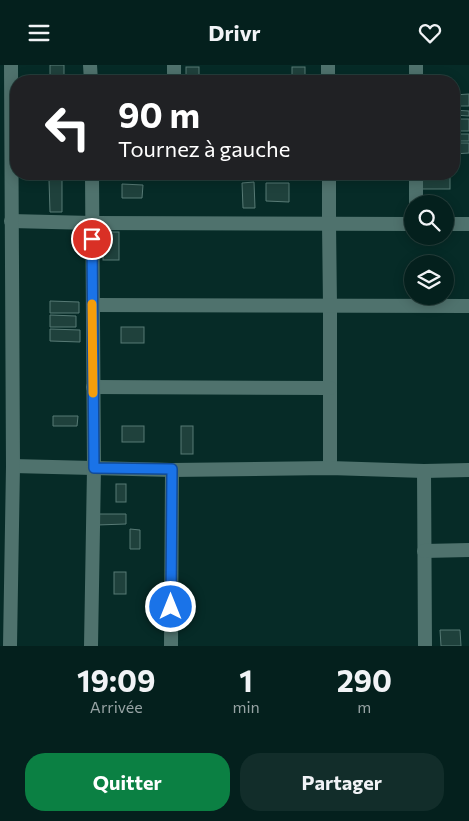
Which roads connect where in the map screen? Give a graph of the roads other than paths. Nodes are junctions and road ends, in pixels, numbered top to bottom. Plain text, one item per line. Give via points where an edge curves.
1 (10, 180) edge
2 (92, 180) edge
3 (329, 180) edge
4 (416, 180) edge
5 (416, 195) edge
6 (10, 221) junction
7 (92, 223) junction
8 (329, 224) junction
9 (404, 224) edge
10 (454, 224) edge
11 (469, 224) edge
12 (92, 305) junction
13 (330, 305) junction
14 (469, 306) edge
15 (93, 387) junction
16 (330, 388) junction
17 (13, 466) junction
18 (94, 468) junction
19 (330, 468) junction
20 (172, 469) junction
21 (469, 470) edge
22 (424, 471) junction
23 (424, 551) junction
24 (469, 551) edge
25 (10, 646) edge
26 (92, 646) edge
27 (171, 646) edge
28 (425, 646) edge

1 - 6 street
2 - 7 street
3 - 8 street
4 - 5 street
6 - 7 street
6 - 17 street
7 - 8 street
7 - 12 street
8 - 9 street
8 - 13 street
10 - 11 street
12 - 13 street
12 - 15 street
13 - 14 street
13 - 16 street
15 - 16 street
15 - 18 street
16 - 19 street
17 - 18 street
17 - 25 street
18 - 20 street
18 - 26 street
19 - 20 street
19 - 22 street
20 - 27 street
21 - 22 street
22 - 23 street
23 - 24 street
23 - 28 street

